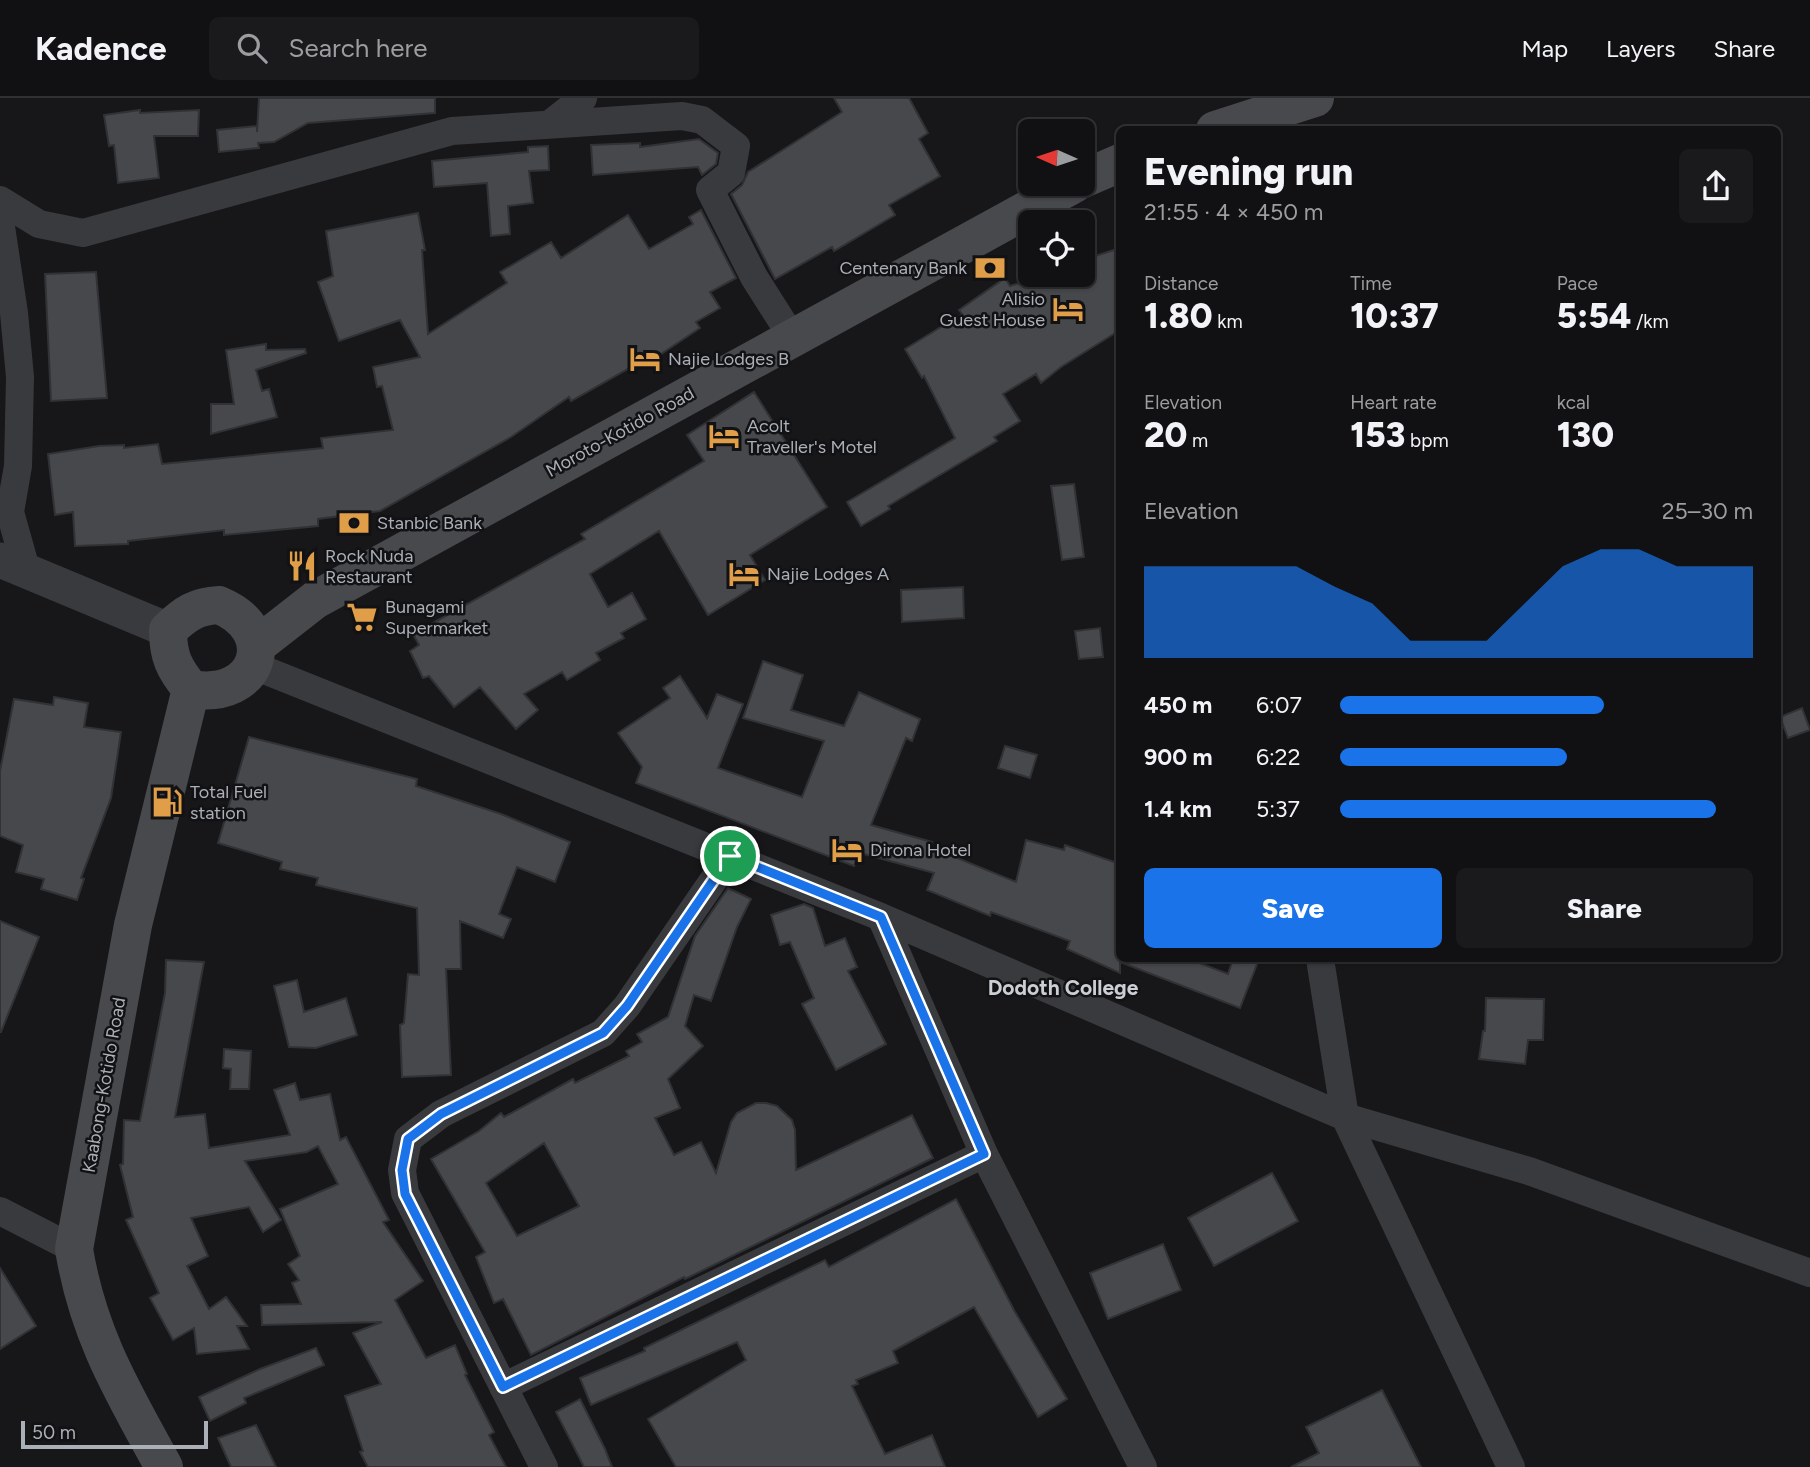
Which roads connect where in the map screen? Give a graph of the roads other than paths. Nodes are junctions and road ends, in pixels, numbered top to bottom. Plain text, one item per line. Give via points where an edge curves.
1 (583, 98) edge
2 (1315, 98) edge
3 (550, 124) junction
4 (1228, 126) edge
5 (1116, 165) edge
6 (1096, 173) edge
7 (1052, 196) edge
8 (0, 200) edge
9 (0, 219) edge
10 (792, 337) junction
11 (13, 564) edge
12 (314, 600) junction
13 (237, 612) junction
14 (168, 630) junction
15 (254, 655) junction
16 (191, 689) junction
17 (730, 856) junction
18 (881, 917) junction
19 (1320, 962) edge
20 (1345, 1117) junction
21 (984, 1154) junction
22 (0, 1211) edge
23 (74, 1249) junction
24 (1810, 1273) edge
25 (503, 1387) junction
26 (164, 1467) edge
27 (544, 1467) edge
28 (1143, 1467) edge
29 (1511, 1467) edge

1 - 3 street
2 - 4 main road
3 - 8 street via 452,131 83,233 39,224
3 - 10 street via 682,116 702,120 736,146 731,173 710,190 754,277
5 - 6 main road
7 - 10 main road, Moroto-Kotido Road
9 - 11 street via 20,377 18,466 10,512
10 - 12 main road, Moroto-Kotido Road
11 - 14 street
12 - 13 main road, Moroto-Kotido Road
12 - 15 main road, Moroto-Kotido Road
13 - 14 main road via 219,605 200,606
13 - 15 main road via 250,626
14 - 16 main road via 174,670
15 - 16 main road via 241,681 224,690
15 - 17 street
16 - 23 main road, Kaabong-Kotido Road via 133,925
17 - 18 street
17 - 25 street via 627,1006 603,1033 441,1114 408,1139 402,1170 405,1194
18 - 20 street
18 - 21 street
19 - 20 street
20 - 24 street via 1529,1171
20 - 29 street
21 - 25 street
21 - 28 street
22 - 23 street
23 - 26 main road, Kaabong-Kotido Road via 80,1287 103,1355
25 - 27 street

